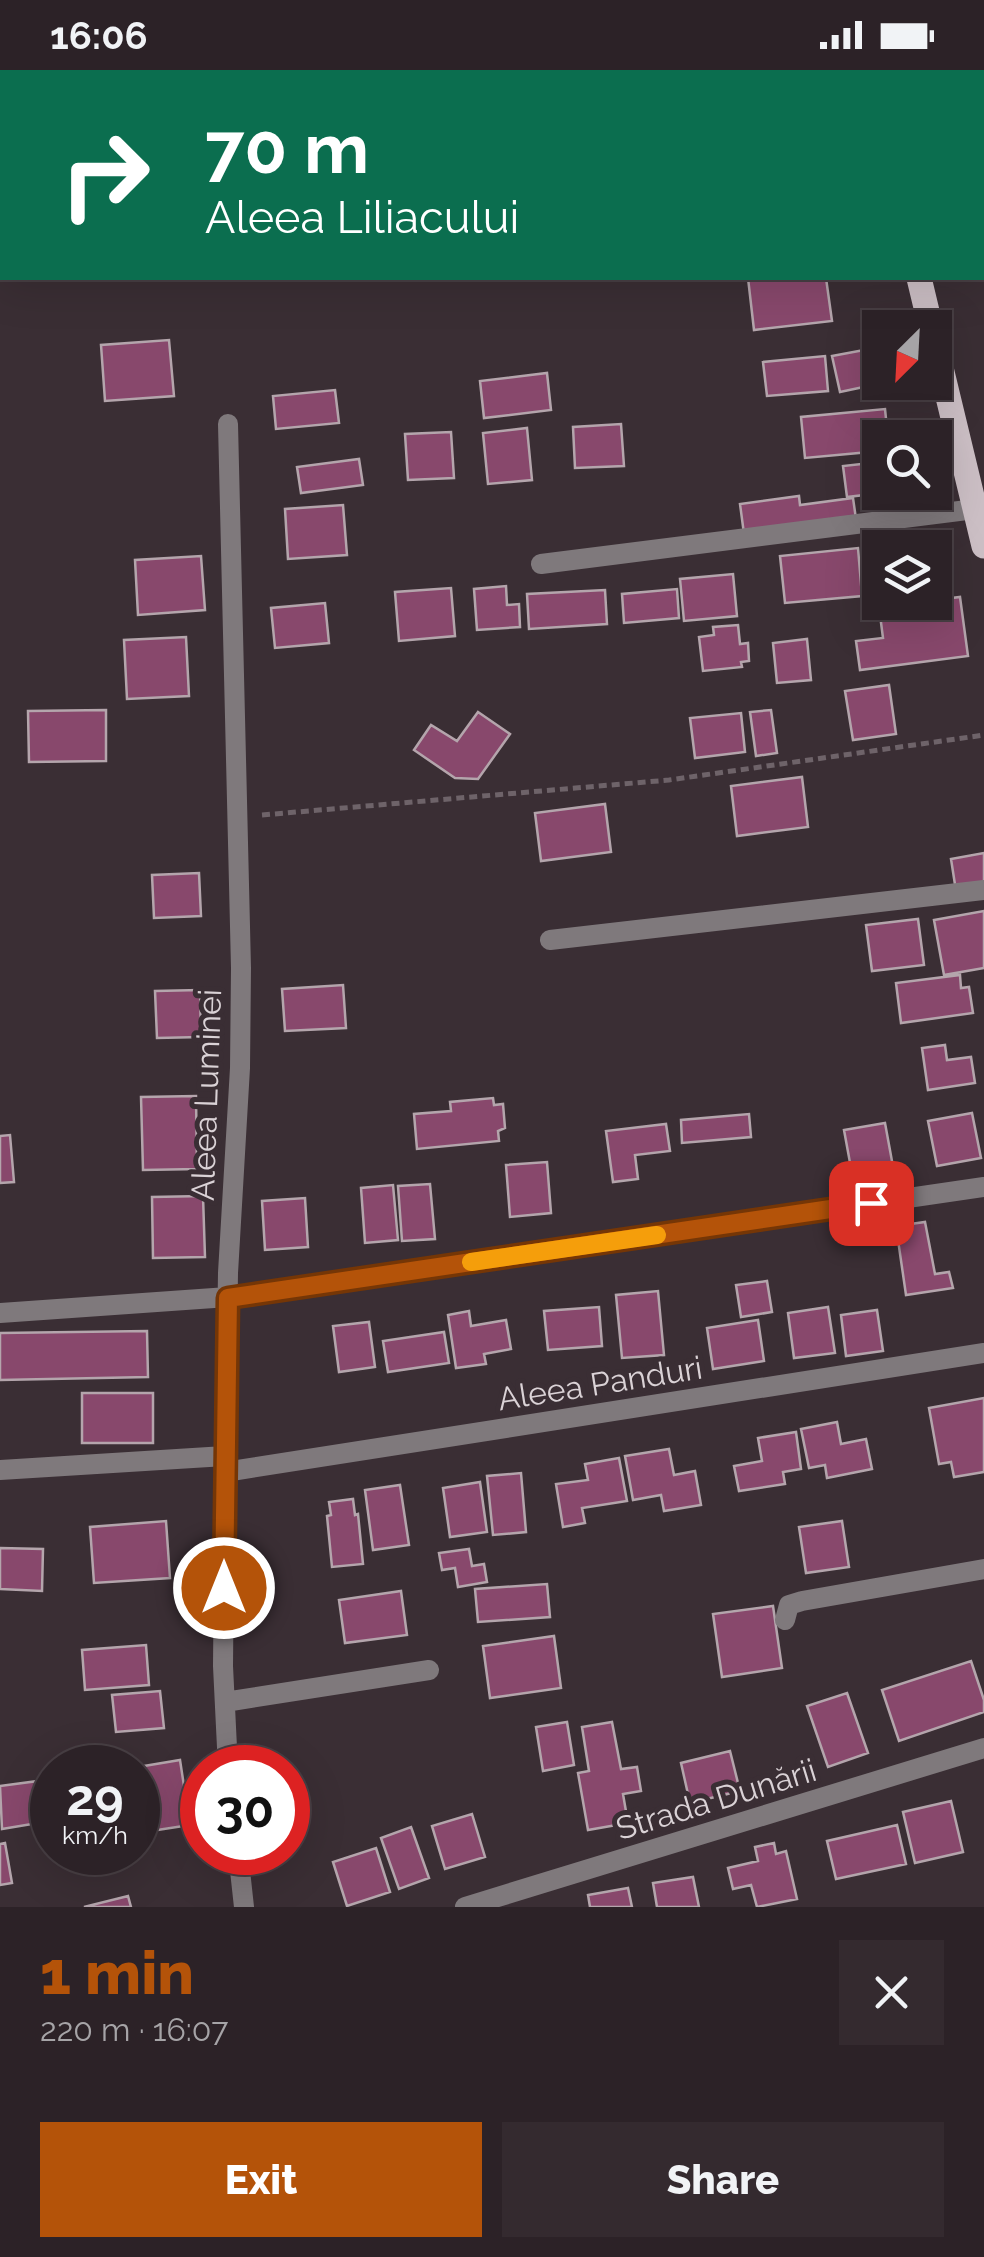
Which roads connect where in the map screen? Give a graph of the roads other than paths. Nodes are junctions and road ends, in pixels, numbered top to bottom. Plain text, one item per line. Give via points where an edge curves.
1 (919, 280) edge
2 (927, 310) edge
3 (949, 400) edge
4 (228, 424) dead end
5 (975, 509) junction
6 (984, 546) edge
7 (541, 564) dead end
8 (984, 890) edge
9 (550, 940) dead end
10 (984, 1187) edge
11 (228, 1298) junction
12 (0, 1313) edge
13 (984, 1353) edge
14 (225, 1464) junction
15 (0, 1470) edge
16 (984, 1570) edge
17 (785, 1620) dead end
18 (429, 1670) dead end
19 (224, 1702) junction
20 (227, 1745) edge
21 (984, 1748) edge
22 (241, 1875) edge
23 (244, 1907) edge
24 (465, 1907) edge

1 - 2 main road
3 - 5 main road
4 - 11 street, Aleea Luminei via 240,1068
5 - 6 main road
5 - 7 street
8 - 9 street
10 - 11 street
11 - 12 street
11 - 14 street, Aleea Luminei
13 - 14 street, Aleea Panduri
14 - 15 street, Aleea Panduri
14 - 19 street, Aleea Luminei
16 - 17 street via 802,1601 789,1606
18 - 19 street
19 - 20 street, Aleea Luminei
21 - 24 street, Strada Dunării
22 - 23 street

